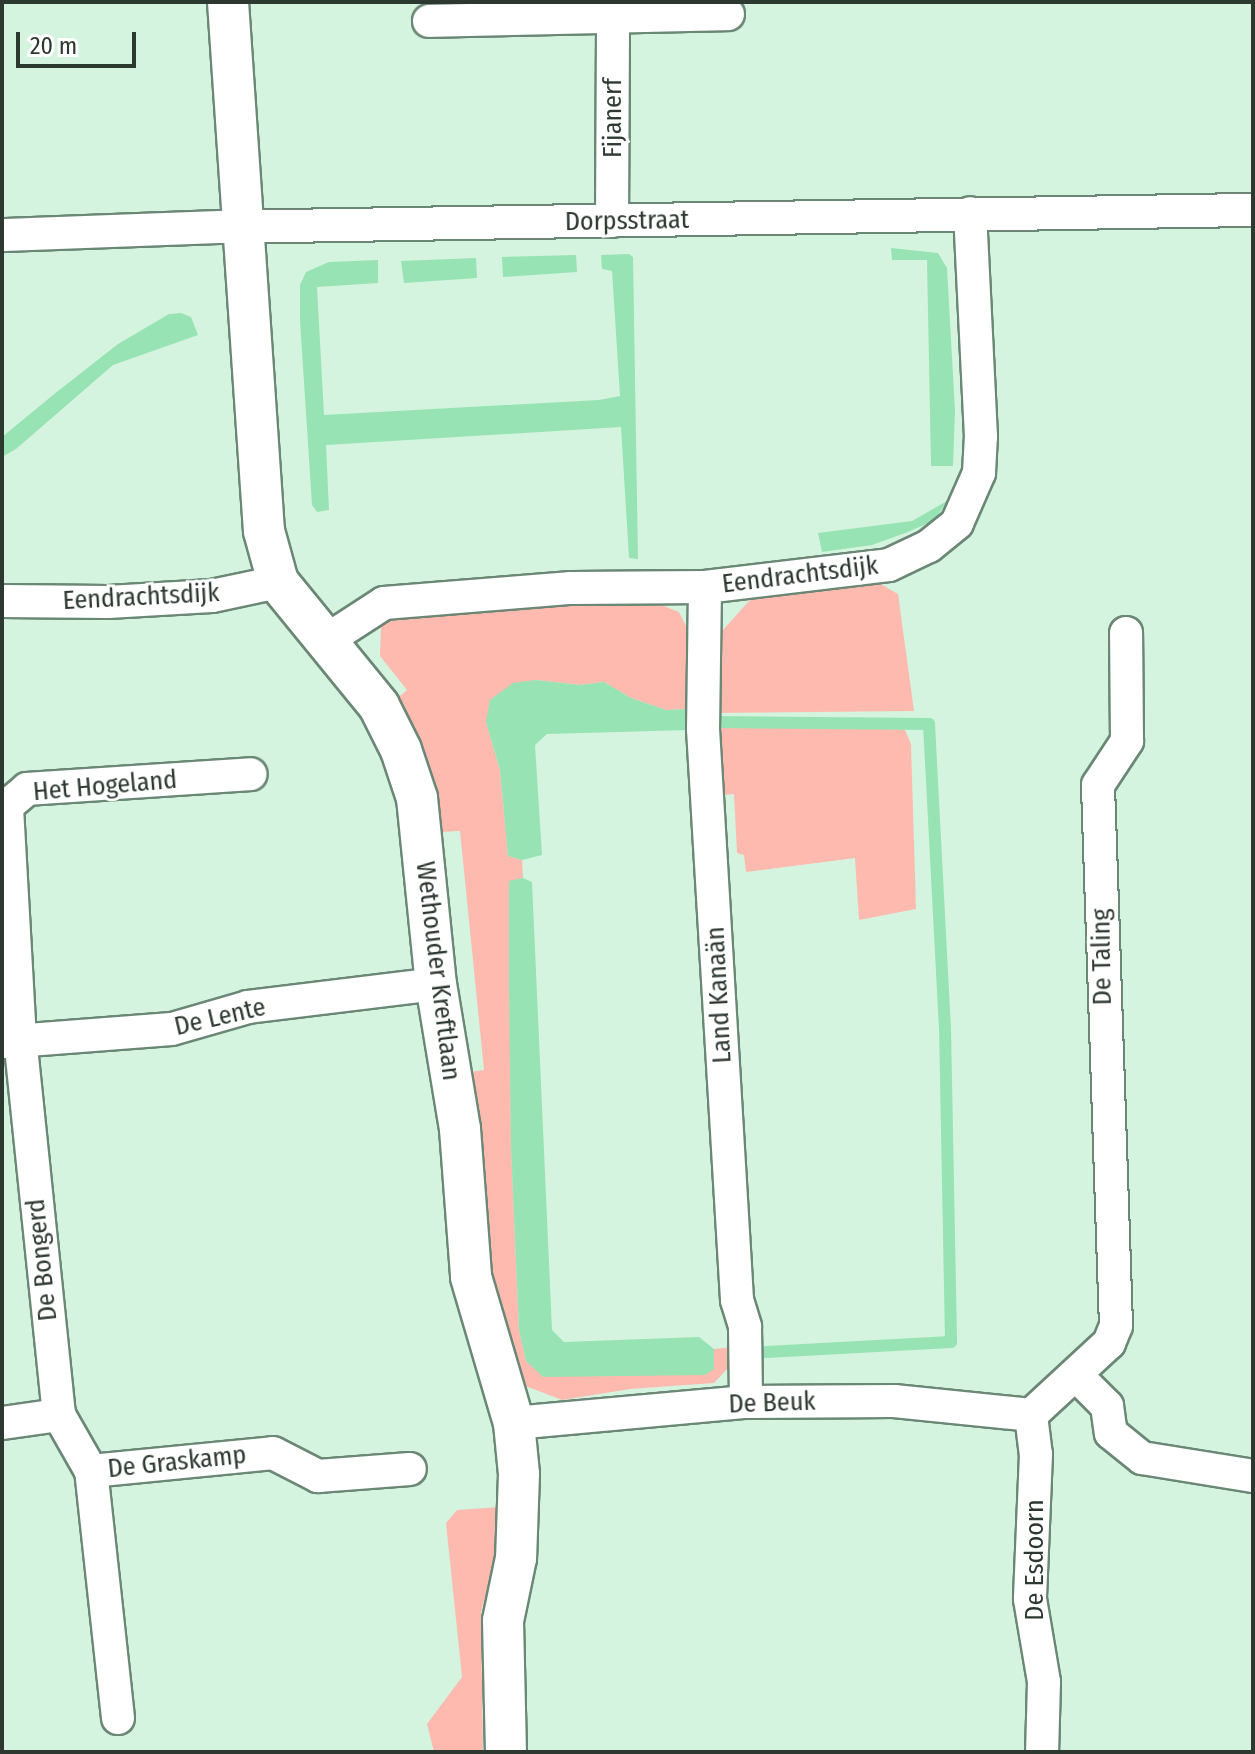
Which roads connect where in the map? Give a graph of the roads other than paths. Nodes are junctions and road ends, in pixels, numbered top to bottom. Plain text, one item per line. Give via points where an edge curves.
1 (228, 2) edge
2 (728, 14) dead end
3 (613, 16) junction
4 (429, 21) dead end
5 (1253, 210) edge
6 (970, 213) junction
7 (612, 221) junction
8 (242, 228) junction
9 (2, 235) edge
10 (278, 582) junction
11 (705, 587) junction
12 (2, 601) edge
13 (1126, 633) dead end
14 (327, 640) junction
15 (250, 774) dead end
16 (436, 984) junction
17 (11, 1041) edge
18 (1076, 1375) junction
19 (746, 1402) junction
20 (59, 1415) junction
21 (1031, 1415) junction
22 (2, 1423) edge
23 (514, 1423) junction
24 (410, 1469) dead end
25 (91, 1471) junction
26 (1253, 1476) edge
27 (118, 1718) dead end
28 (506, 1752) edge
29 (1042, 1752) edge

1 - 8 street, Wethouder Kreftlaan
2 - 3 street
3 - 4 street
3 - 7 street, Fijanerf
5 - 6 street, Dorpsstraat
6 - 7 street, Dorpsstraat
6 - 11 street, Eendrachtsdijk via 981,437 979,473 957,523 929,546 889,565
7 - 8 street, Dorpsstraat
8 - 9 street, Dorpsstraat
8 - 10 street, Wethouder Kreftlaan via 264,531
10 - 12 street, Eendrachtsdijk via 212,596
10 - 14 street, Wethouder Kreftlaan
11 - 14 street, Eendrachtsdijk via 571,588 384,603
11 - 19 street, Land Kanaän via 703,718
13 - 18 street, De Taling via 1127,741 1098,785 1116,1326 1109,1343
14 - 16 street, Wethouder Kreftlaan via 379,706 417,798
15 - 17 street, Het Hogeland via 27,789 7,806
16 - 17 street, De Lente via 248,1007 172,1029
16 - 23 street, Wethouder Kreftlaan via 460,1129 471,1277
17 - 20 street, De Bongerd
18 - 21 street
18 - 26 street via 1107,1406 1111,1433 1142,1458
19 - 21 street, De Beuk via 894,1401
19 - 23 street, De Beuk
20 - 22 street
20 - 25 street, De Bongerd
21 - 29 street, De Esdoorn via 1036,1454 1030,1599 1044,1682
23 - 28 street, Wethouder Kreftlaan via 519,1516 503,1621
24 - 25 street, De Graskamp via 318,1476 273,1453
25 - 27 street, De Graskamp

